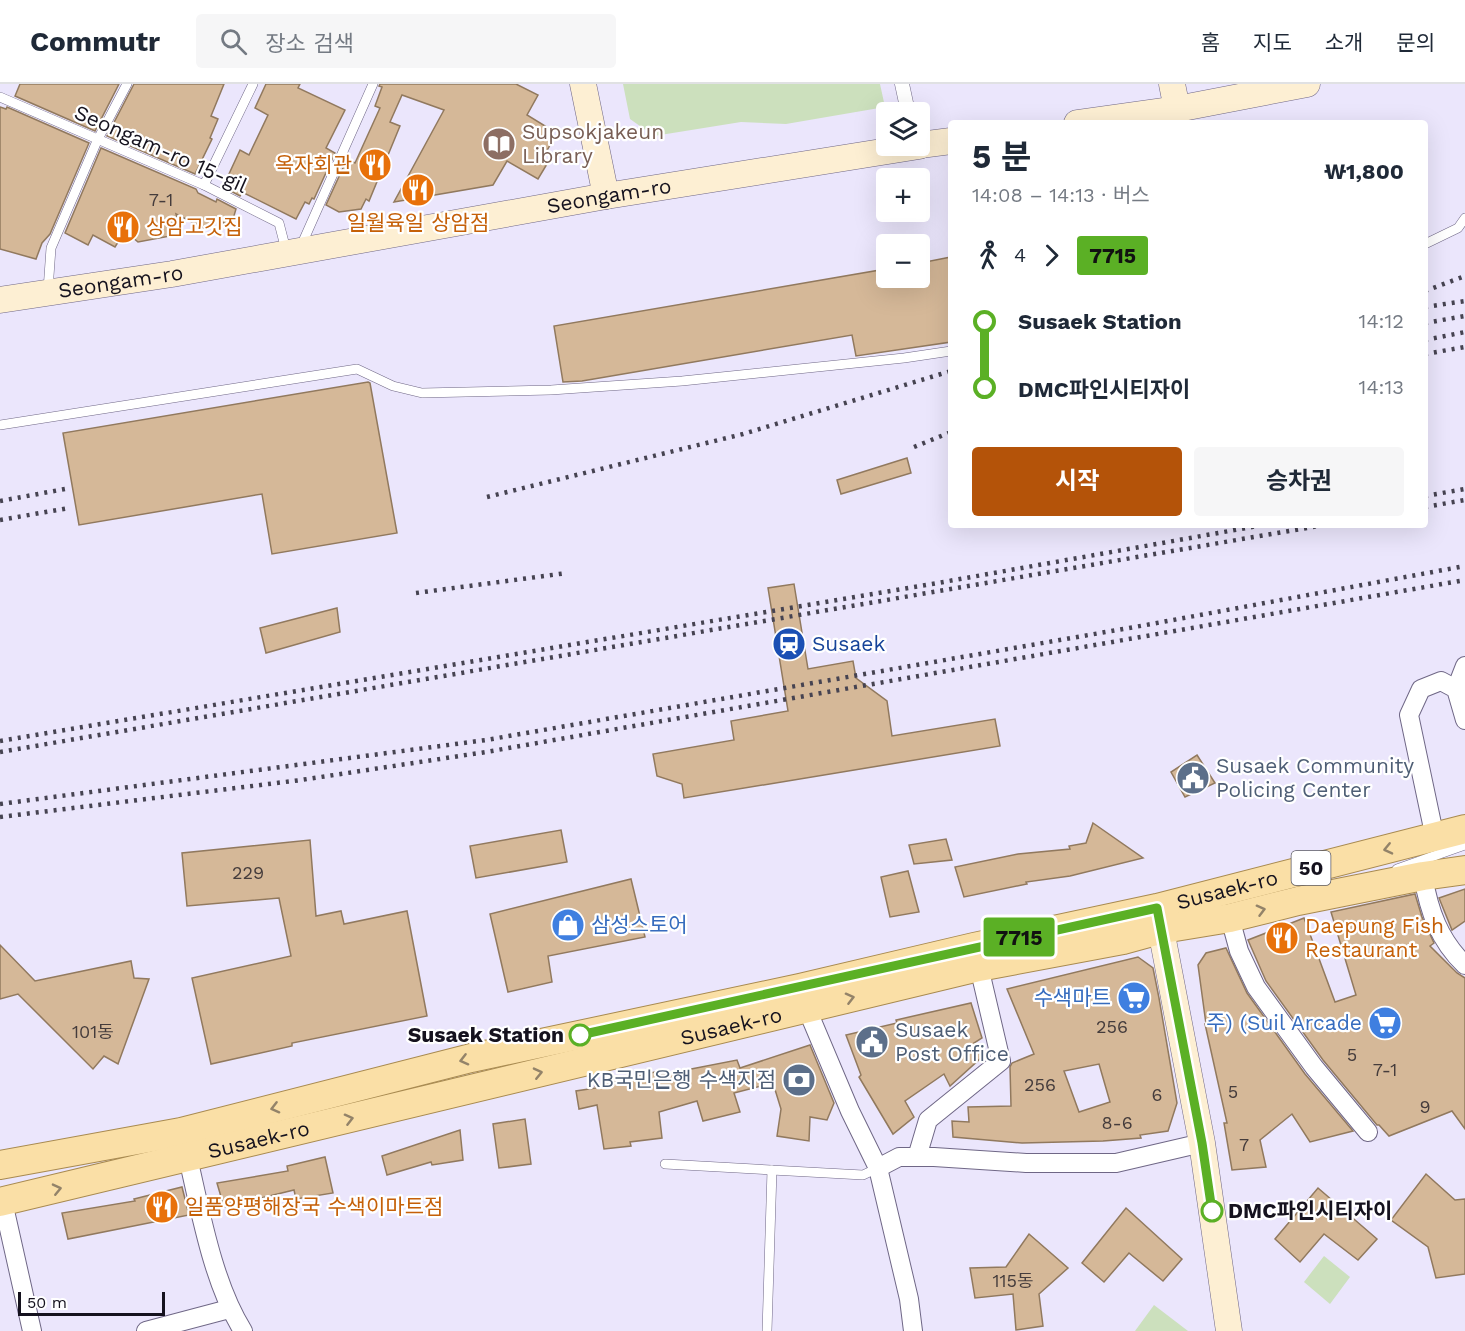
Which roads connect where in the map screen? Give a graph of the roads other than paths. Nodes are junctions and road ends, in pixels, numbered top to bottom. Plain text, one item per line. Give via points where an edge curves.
1 (127, 84) edge
2 (253, 84) edge
3 (373, 84) edge
4 (583, 84) edge
5 (903, 84) edge
6 (1172, 84) edge
7 (1307, 84) edge
8 (0, 97) edge
9 (906, 102) edge
10 (1177, 109) junction
11 (1098, 120) edge
12 (97, 141) junction
13 (948, 141) edge
14 (930, 144) edge
15 (876, 153) edge
16 (204, 185) junction
17 (606, 196) junction
18 (1465, 218) edge
19 (1428, 243) edge
20 (293, 251) junction
21 (48, 293) junction
22 (0, 300) edge
23 (948, 351) edge
24 (0, 425) edge
25 (1465, 666) edge
26 (1456, 689) junction
27 (1465, 720) edge
28 (1465, 829) edge
29 (1435, 838) junction
30 (1465, 845) edge
31 (1465, 870) edge
32 (1423, 876) junction
33 (1345, 891) junction
34 (1230, 918) junction
35 (1160, 919) junction
36 (1465, 965) edge
37 (979, 967) junction
38 (807, 1008) junction
39 (389, 1079) junction
40 (397, 1107) junction
41 (1368, 1132) dead end
42 (1202, 1143) junction
43 (917, 1157) junction
44 (188, 1158) junction
45 (665, 1164) dead end
46 (0, 1165) edge
47 (878, 1168) junction
48 (772, 1170) junction
49 (2, 1202) edge
50 (230, 1309) junction
51 (32, 1331) edge
52 (146, 1331) edge
53 (243, 1331) edge
54 (767, 1331) edge
55 (913, 1331) edge
56 (1229, 1331) edge

1 - 12 lane, Seongam-ro
2 - 16 lane
3 - 20 lane
4 - 17 main road
5 - 9 street
6 - 10 main road
7 - 10 main road
8 - 12 lane, Seongam-ro 15-gil
10 - 11 main road
12 - 16 lane, Seongam-ro 15-gil
12 - 21 lane, Seongam-ro via 51,248
13 - 14 main road, Seongam-ro
15 - 17 main road, Seongam-ro
16 - 20 lane, Seongam-ro 15-gil via 279,223
17 - 20 main road, Seongam-ro
18 - 19 lane via 1458,228
20 - 21 main road, Seongam-ro
21 - 22 main road, Seongam-ro
23 - 24 lane via 682,381 550,390 422,393 393,386 357,369
25 - 26 street
26 - 27 street
26 - 29 street via 1441,681 1421,689 1409,715
28 - 29 main road, Susaek-ro / 50
29 -> 35 main road, Susaek-ro / 50 via 1321,865
30 - 33 lane
31 - 32 main road, Susaek-ro / 50
32 - 33 main road, Susaek-ro / 50
32 - 36 street via 1428,906 1449,950
34 -> 33 main road, Susaek-ro / 50
34 - 35 main road, Susaek-ro / 50
34 - 41 street via 1239,951 1256,987 1314,1067
35 - 37 main road, Susaek-ro / 50 via 1123,940
35 -> 39 main road, Susaek-ro / 50 via 974,947
35 - 42 main road
38 -> 37 main road, Susaek-ro / 50
37 - 43 street via 1001,1061 928,1120
40 -> 38 main road, Susaek-ro / 50
38 - 47 street
39 - 40 main road via 399,1084 404,1094
39 -> 46 main road, Susaek-ro / 50 via 181,1132
44 -> 40 main road, Susaek-ro / 50
42 - 43 street via 1116,1163
42 - 56 main road
43 - 47 street via 899,1157
49 -> 44 main road, Susaek-ro / 50
44 - 50 street via 204,1227
45 - 48 lane
47 - 48 lane via 863,1175
47 - 55 street
48 - 54 lane
49 - 51 street
50 - 52 street
50 - 53 street

